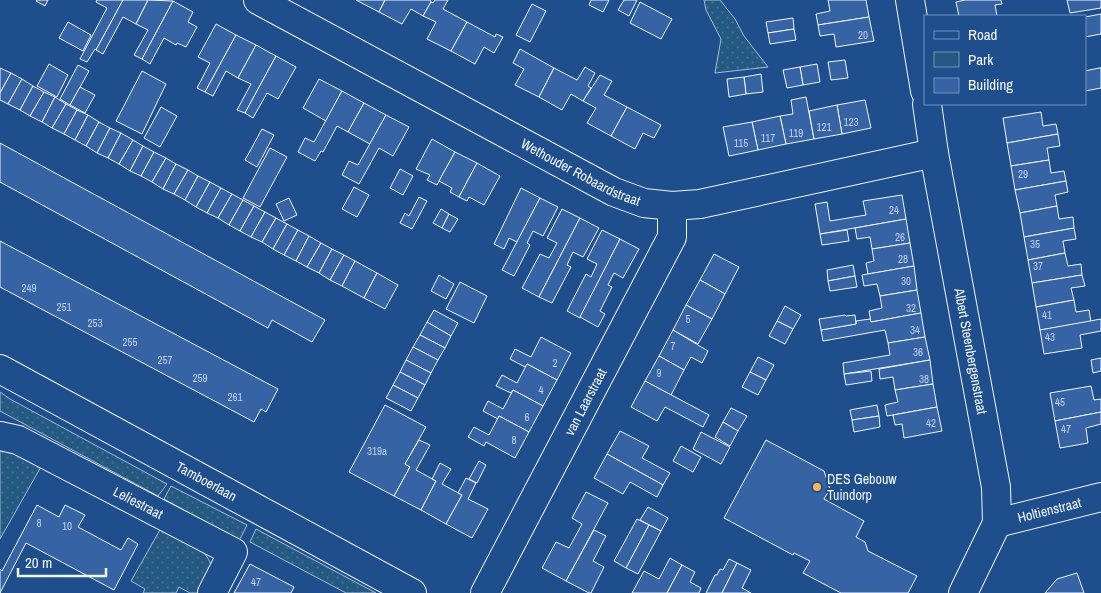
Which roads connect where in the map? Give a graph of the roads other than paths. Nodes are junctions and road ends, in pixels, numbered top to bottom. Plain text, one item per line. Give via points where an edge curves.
1 (258, 0) edge
2 (910, 0) edge
3 (924, 85) edge
4 (927, 105) edge
5 (934, 153) junction
6 (672, 206) junction
7 (0, 370) edge
8 (0, 436) edge
9 (1101, 497) edge
10 (997, 523) junction
11 (212, 593) edge
12 (412, 593) edge
13 (485, 593) edge
14 (963, 593) edge

1 - 6 street, Wethouder Robaardstraat via 614,192 644,203
2 - 3 street
4 - 5 street, Albert Steenbergenstraat
5 - 6 street, Wethouder Robaardstraat via 700,204
5 - 10 street, Albert Steenbergenstraat via 993,467
6 - 13 street, van Laarstraat via 672,237
7 - 12 street, Tamboerlaan
8 - 11 street, Leliestraat via 18,440 233,552
9 - 10 street, Holtienstraat
10 - 14 street, Albert Steenbergenstraat

